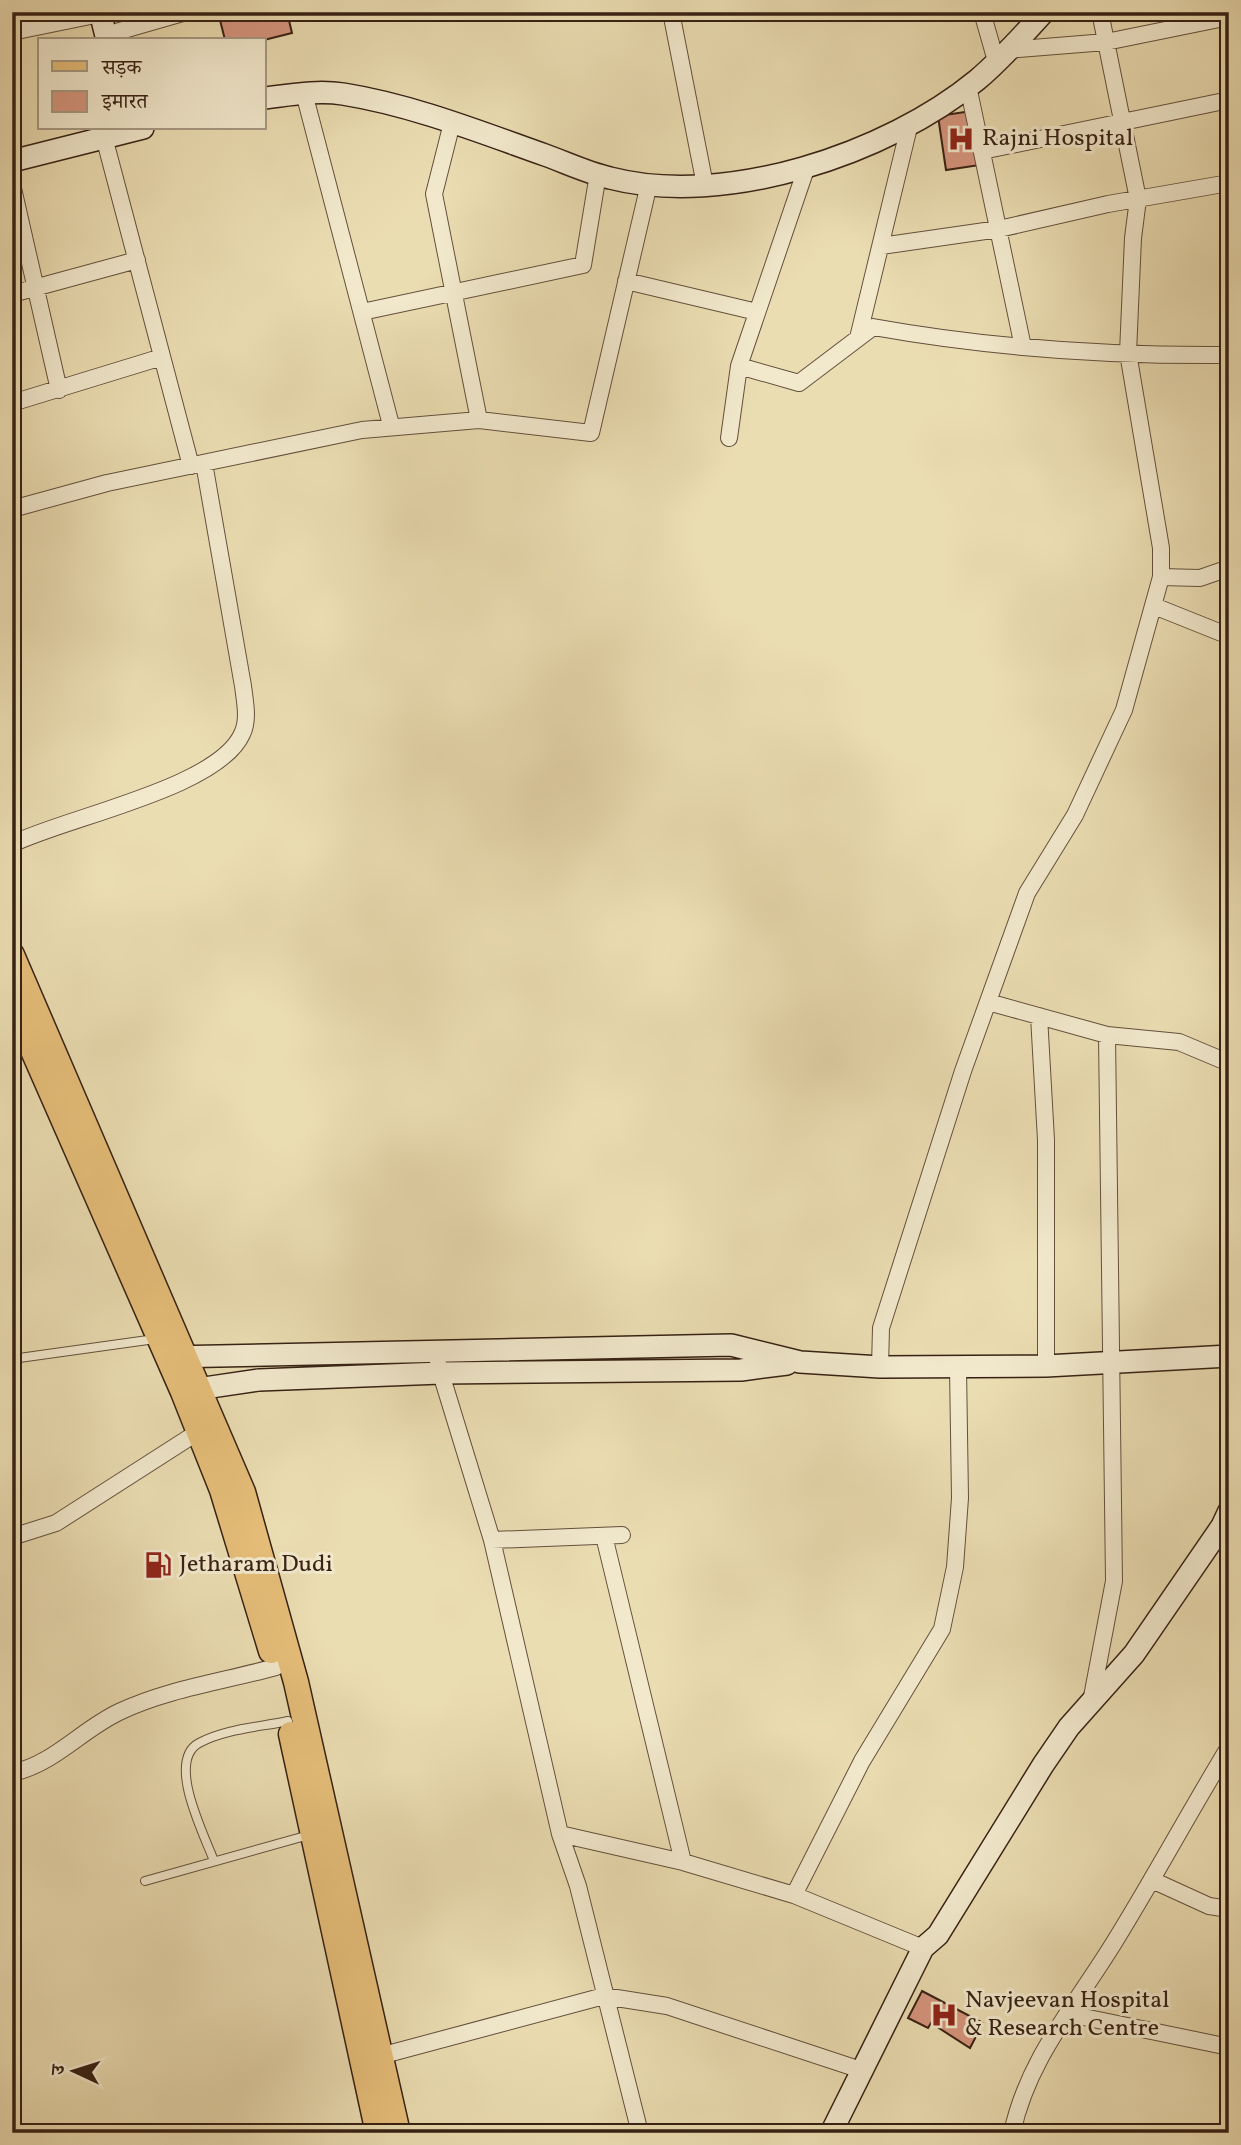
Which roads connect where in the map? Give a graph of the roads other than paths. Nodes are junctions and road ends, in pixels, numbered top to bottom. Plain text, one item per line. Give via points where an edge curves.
1 (186, 12) edge
2 (671, 12) edge
3 (982, 12) edge
4 (1044, 12) edge
5 (1100, 12) edge
6 (100, 13) edge
7 (1229, 17) edge
8 (12, 32) edge
9 (107, 38) edge
10 (1106, 42) junction
11 (1001, 56) junction
12 (968, 86) junction
13 (304, 93) junction
14 (266, 98) edge
15 (1229, 100) edge
16 (1121, 122) junction
17 (452, 123) junction
18 (910, 123) junction
19 (131, 130) edge
20 (104, 137) junction
21 (982, 152) junction
22 (12, 161) edge
23 (807, 166) junction
24 (598, 174) junction
25 (1229, 183) edge
26 (12, 184) edge
27 (649, 184) junction
28 (705, 185) junction
29 (1138, 199) junction
30 (999, 229) junction
31 (881, 246) junction
32 (137, 260) junction
33 (626, 281) junction
34 (35, 288) junction
35 (455, 291) junction
36 (12, 294) edge
37 (362, 312) junction
38 (757, 312) junction
39 (858, 338) junction
40 (1023, 347) junction
41 (1128, 353) junction
42 (1229, 355) edge
43 (162, 357) junction
44 (739, 366) junction
45 (58, 390) junction
46 (12, 403) edge
47 (479, 420) junction
48 (391, 425) junction
49 (729, 438) dead end
50 (197, 465) junction
51 (12, 509) edge
52 (1229, 568) edge
53 (1161, 578) junction
54 (1154, 606) junction
55 (1229, 636) edge
56 (12, 844) edge
57 (12, 956) edge
58 (988, 1002) junction
59 (12, 1003) edge
60 (1039, 1016) junction
61 (1107, 1035) junction
62 (1229, 1063) edge
63 (171, 1351) junction
64 (434, 1351) junction
65 (1229, 1356) edge
66 (12, 1359) edge
67 (800, 1362) junction
68 (1109, 1364) junction
69 (1046, 1366) junction
70 (880, 1367) junction
71 (958, 1368) junction
72 (441, 1373) junction
73 (192, 1390) junction
74 (198, 1432) junction
75 (1229, 1511) edge
76 (622, 1535) dead end
77 (604, 1536) junction
78 (12, 1537) edge
79 (492, 1540) junction
80 (276, 1667) junction
81 (1091, 1702) junction
82 (288, 1721) junction
83 (1229, 1748) edge
84 (12, 1773) edge
85 (1221, 1774) edge
86 (312, 1834) junction
87 (560, 1834) junction
88 (214, 1861) junction
89 (683, 1862) junction
90 (1152, 1880) junction
91 (145, 1881) dead end
92 (794, 1895) junction
93 (1229, 1909) edge
94 (923, 1948) junction
95 (604, 1996) junction
96 (1069, 2014) junction
97 (1229, 2047) edge
98 (380, 2056) junction
99 (864, 2071) junction
100 (378, 2133) edge
101 (398, 2133) edge
102 (640, 2133) edge
103 (831, 2133) edge
104 (1012, 2133) edge

1 - 9 street
2 - 28 street
3 - 11 street
4 - 11 street
5 - 10 street
6 - 8 street
6 - 9 street
7 - 10 street
10 - 11 street
10 - 16 street
11 - 12 street
12 - 18 street
12 - 21 street
13 - 14 street
13 - 17 street via 342,94
13 - 37 street
15 - 16 street
16 - 21 street
16 - 29 street
17 - 24 street
17 - 35 street via 434,194
18 - 23 street
18 - 31 street
19 - 20 street
20 - 22 street
20 - 32 street
21 - 30 street
23 - 28 street
23 - 38 street
24 - 27 street
24 - 35 street via 583,265
25 - 29 street
26 - 34 street
27 - 28 street
27 - 33 street
29 - 30 street
29 - 41 street
30 - 31 street
30 - 40 street
31 - 39 street
32 - 34 street
32 - 43 street
33 - 38 street
33 - 47 street via 591,433
34 - 36 street
34 - 45 street
35 - 37 street
35 - 47 street
37 - 48 street
38 - 44 street
39 - 40 street via 873,327
39 - 44 street via 799,383
40 - 41 street
41 - 42 street
41 - 53 street via 1161,548
43 - 45 street
43 - 50 street
44 - 49 street
45 - 46 street
47 - 48 street
48 - 50 street
50 - 51 street
50 - 56 street via 243,687 243,733 229,754 168,788
52 - 53 street via 1199,578
53 - 54 street
54 - 55 street
54 - 58 street via 1124,710 1075,815 1027,893
57 - 63 main road
58 - 60 street
58 - 70 street via 881,1328
59 - 63 main road
60 - 61 street
60 - 69 street via 1046,1140
61 - 62 street via 1179,1042
61 - 68 street
63 - 64 street
63 - 66 lane
63 - 73 main road
64 - 67 street via 731,1345
64 - 72 street
65 - 68 street
67 - 70 street
67 - 72 street via 741,1370
68 - 69 street
68 - 81 street via 1114,1581
69 - 71 street
70 - 71 street
71 - 92 street via 960,1498 955,1567 942,1629 862,1761
72 - 73 street via 259,1380
72 - 79 street
73 - 74 main road
73 - 98 main road via 243,1492 265,1565 296,1682
74 - 78 street via 57,1523
74 - 80 main road via 222,1490
75 - 81 street via 1134,1654
76 - 77 street
77 - 79 street
77 - 89 street
79 - 87 street
80 - 82 main road
80 - 84 street via 139,1704 97,1724 44,1762
81 - 94 street via 1042,1765 937,1935
82 - 86 main road
82 - 88 lane via 217,1736 188,1752 184,1773
83 - 85 street
85 - 90 street
86 - 88 lane
86 - 100 main road
87 - 89 street
87 - 95 street via 578,1886
88 - 91 lane
89 - 92 street
90 - 93 street via 1209,1906
90 - 96 street
92 - 94 street
94 - 99 street
95 - 98 street
95 - 99 street via 667,2006
95 - 102 street
96 - 97 street
96 - 104 street via 1027,2080
98 - 101 main road
99 - 103 street

